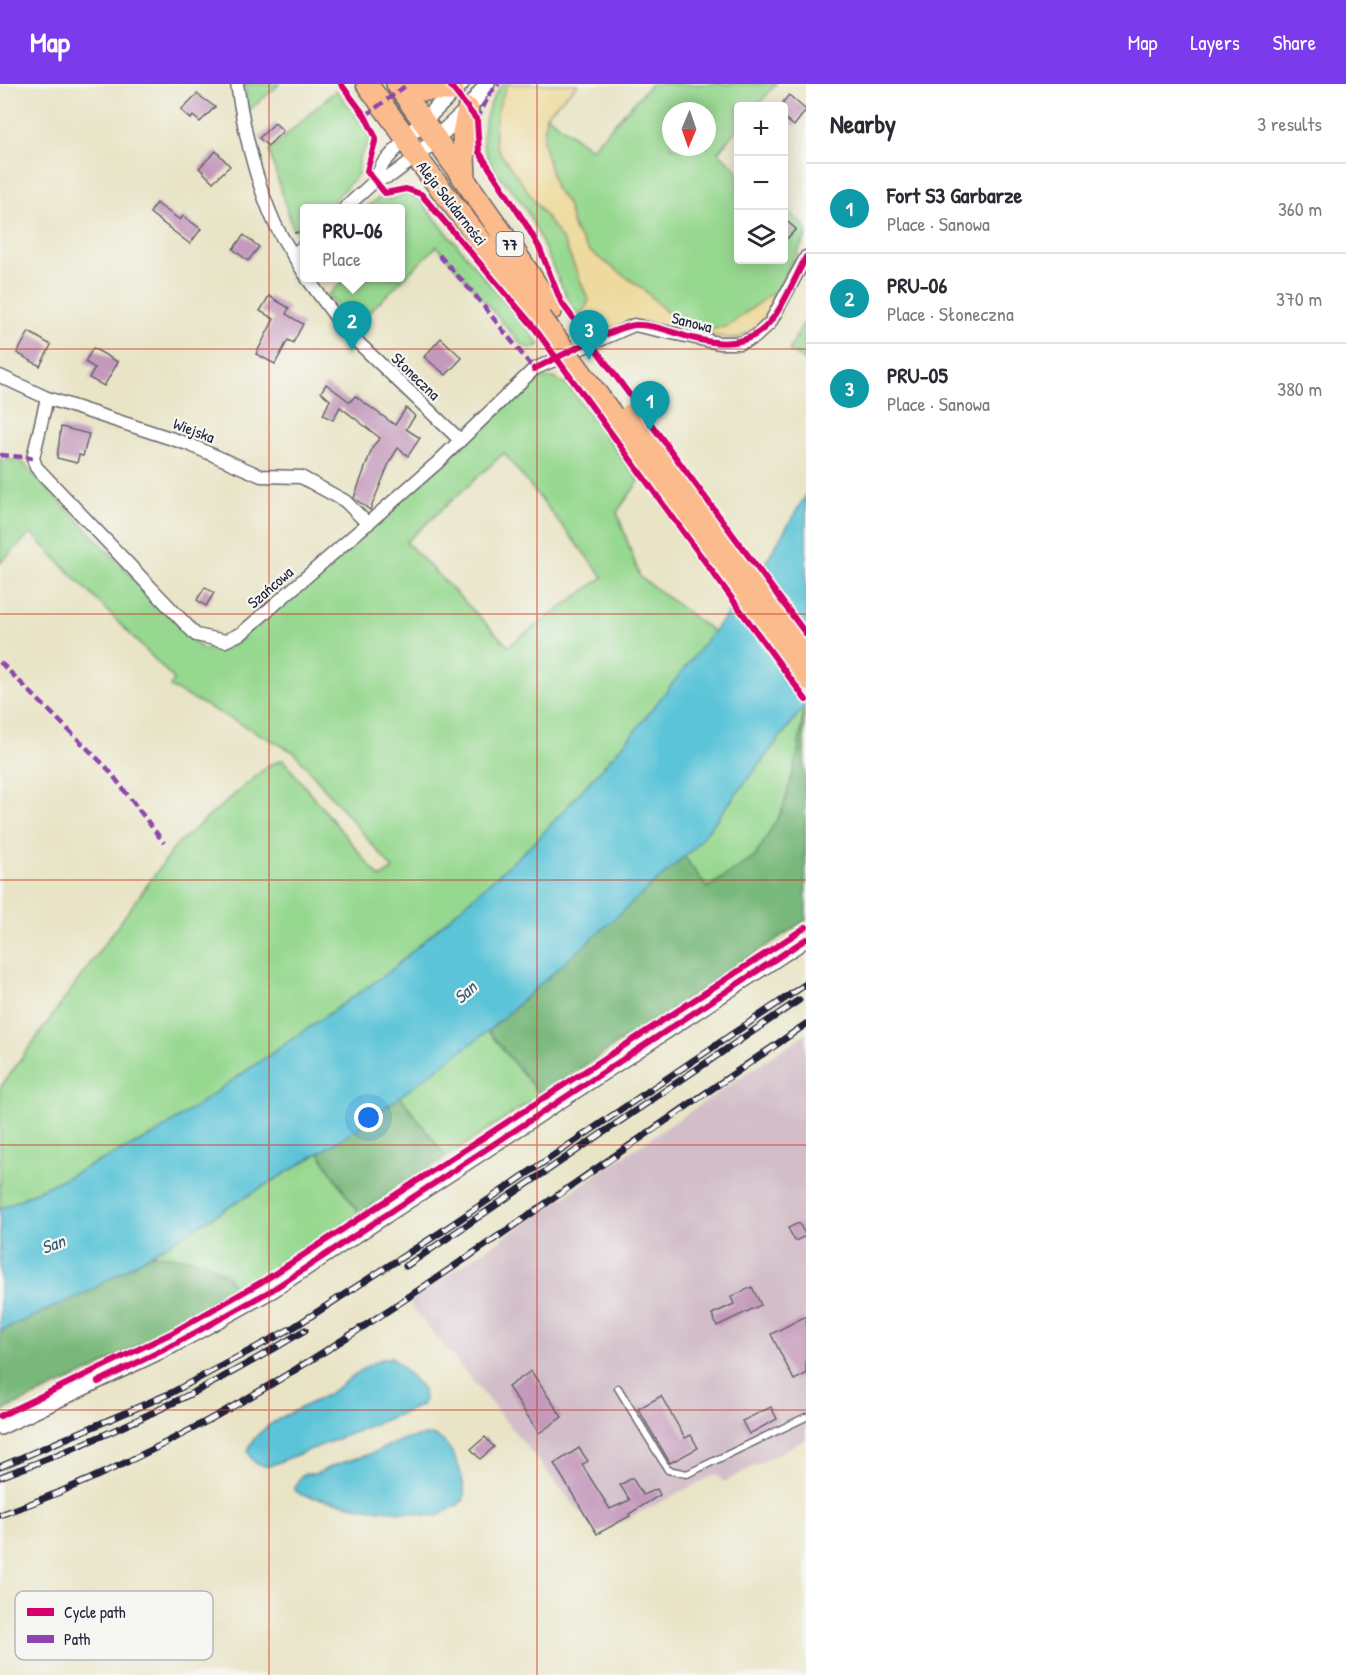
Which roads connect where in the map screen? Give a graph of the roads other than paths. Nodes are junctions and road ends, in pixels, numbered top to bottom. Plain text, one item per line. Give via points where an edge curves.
1 (237, 84) edge
2 (367, 84) edge
3 (487, 84) edge
4 (399, 87) edge
5 (457, 87) edge
6 (468, 109) junction
7 (423, 122) junction
8 (436, 139) junction
9 (411, 147) junction
10 (466, 180) junction
11 (375, 181) junction
12 (349, 204) edge
13 (300, 249) edge
14 (293, 255) junction
15 (806, 257) edge
16 (300, 266) edge
17 (310, 282) edge
18 (547, 314) junction
19 (534, 369) joint
20 (0, 376) edge
21 (47, 399) junction
22 (460, 440) junction
23 (368, 525) junction
24 (806, 653) edge
25 (806, 680) edge
26 (806, 939) edge
27 (618, 1388) dead end
28 (806, 1417) edge
29 (0, 1428) edge

1 - 14 street via 262,191
2 - 9 highway, Aleja Solidarności / 77
3 - 6 street
4 - 5 highway
4 - 7 highway, Aleja Solidarności / 77
5 - 7 street
6 - 8 street
6 - 10 highway via 463,133
7 - 8 highway, Aleja Solidarności / 77
7 - 9 street
8 - 9 street
8 - 10 highway, Aleja Solidarności / 77
9 - 11 street via 382,165
9 - 11 street via 392,175
9 - 18 highway, Aleja Solidarności / 77
10 - 18 highway, Aleja Solidarności / 77
11 - 12 street
13 - 14 street
14 - 16 street
15 - 19 street, Sanowa via 770,323 755,338 719,343 634,325
17 - 22 street, Słoneczna via 345,331
18 - 24 highway, 77, bridge
18 - 25 highway, 77, bridge
19 - 22 street, Szańcowa
20 - 21 street, Wiejska
21 - 23 street, Wiejska via 188,444 261,476 301,477 345,501
21 - 23 street, Szańcowa via 33,458 36,467 196,635 225,641 242,633
22 - 23 street, Szańcowa
26 - 29 street via 272,1290 173,1345
27 - 28 lane via 668,1470 687,1474

